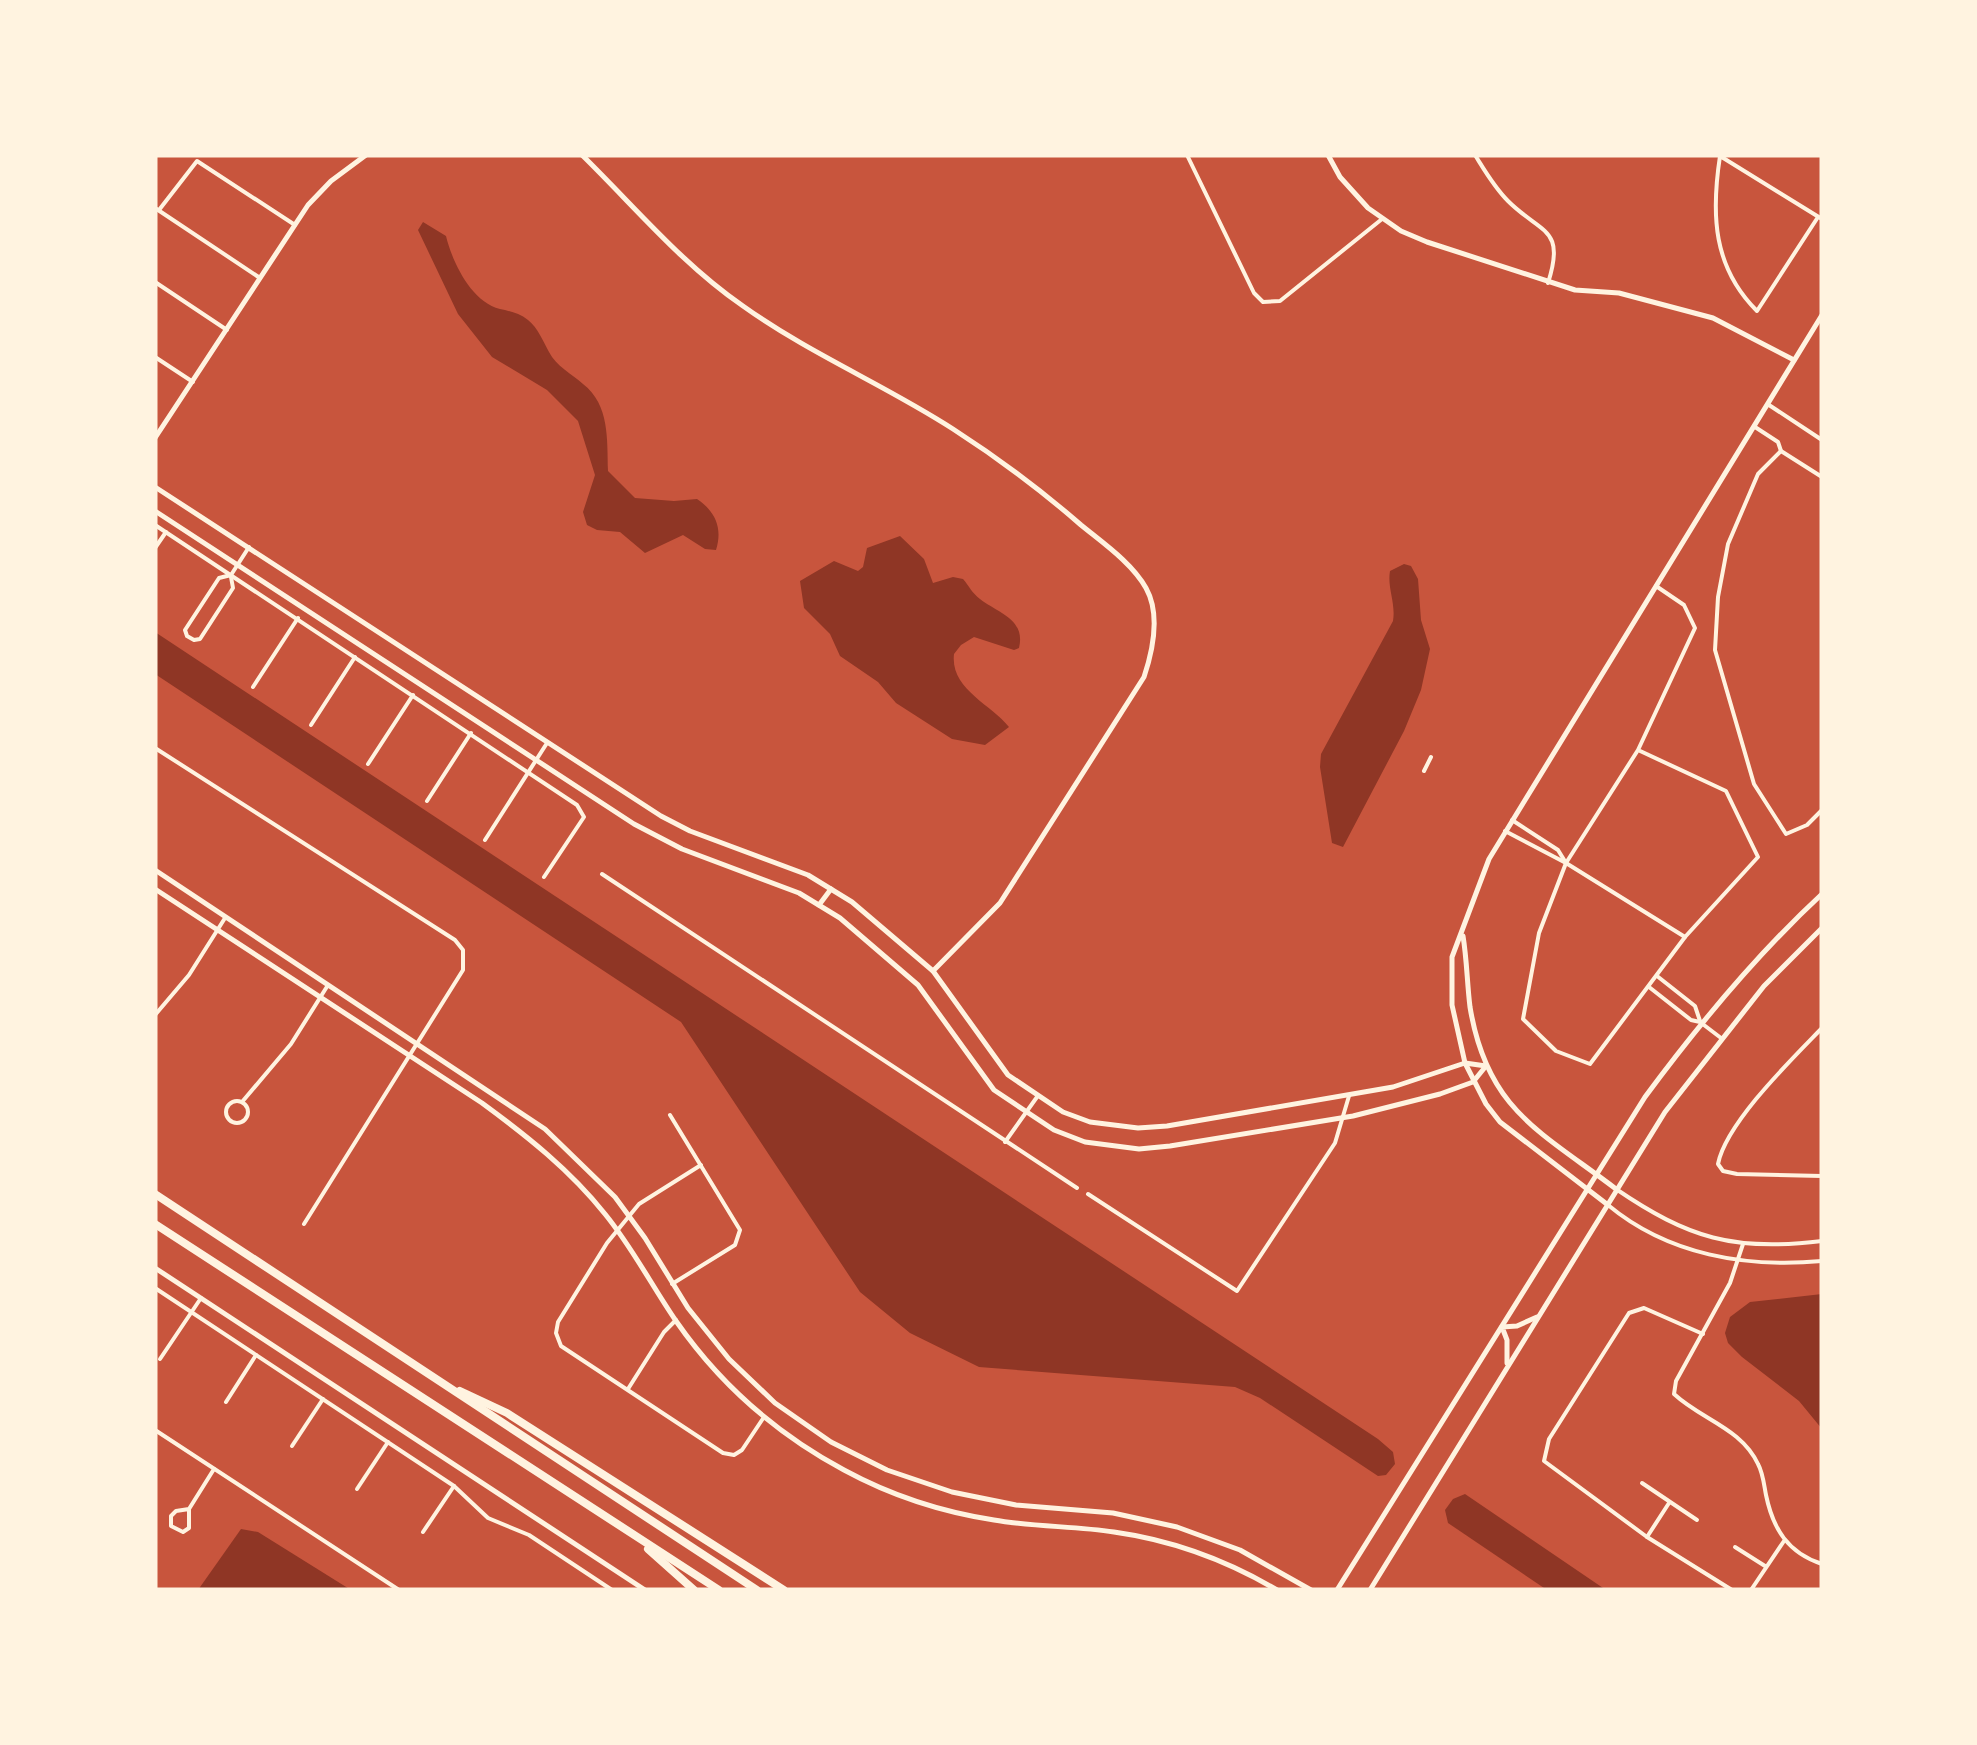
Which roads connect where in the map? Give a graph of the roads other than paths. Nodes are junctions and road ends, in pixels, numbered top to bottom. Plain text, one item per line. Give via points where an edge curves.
1 (366, 155) edge
2 (582, 155) edge
3 (1187, 155) edge
4 (1328, 155) edge
5 (1475, 155) edge
6 (157, 209) edge
7 (1820, 218) edge
8 (1383, 219) junction
9 (295, 224) junction
10 (260, 278) junction
11 (155, 282) edge
12 (1548, 283) junction
13 (1822, 315) edge
14 (227, 330) junction
15 (155, 357) edge
16 (1794, 360) junction
17 (192, 382) junction
18 (1769, 405) junction
19 (1755, 427) junction
20 (156, 434) edge
21 (1822, 440) edge
22 (1782, 452) junction
23 (1822, 477) edge
24 (155, 487) edge
25 (155, 510) edge
26 (155, 525) edge
27 (166, 532) junction
28 (155, 548) edge
29 (249, 548) junction
30 (238, 564) junction
31 (231, 575) junction
32 (1656, 586) junction
33 (298, 618) junction
34 (356, 657) junction
35 (253, 687) dead end
36 (413, 695) junction
37 (311, 725) dead end
38 (471, 734) junction
39 (548, 743) junction
40 (155, 748) edge
41 (1638, 750) junction
42 (1431, 757) dead end
43 (536, 760) junction
44 (368, 764) dead end
45 (1424, 770) dead end
46 (528, 773) junction
47 (427, 801) dead end
48 (1822, 810) edge
49 (1512, 820) junction
50 (1505, 830) junction
51 (486, 840) dead end
52 (1566, 863) junction
53 (155, 870) edge
54 (602, 874) dead end
55 (544, 878) dead end
56 (831, 889) junction
57 (155, 890) edge
58 (1822, 894) edge
59 (819, 905) junction
60 (226, 917) junction
61 (1822, 928) edge
62 (217, 930) junction
63 (1463, 934) junction
64 (1685, 937) junction
65 (933, 971) junction
66 (1657, 976) junction
67 (329, 984) junction
68 (1648, 987) junction
69 (320, 998) junction
70 (155, 1016) edge
71 (1700, 1022) junction
72 (1822, 1028) edge
73 (1721, 1038) junction
74 (417, 1044) junction
75 (410, 1056) junction
76 (1466, 1064) junction
77 (1486, 1066) junction
78 (1473, 1082) junction
79 (1038, 1096) junction
80 (1349, 1096) junction
81 (242, 1102) junction
82 (1026, 1113) junction
83 (670, 1115) dead end
84 (1342, 1117) junction
85 (1005, 1142) junction
86 (701, 1165) junction
87 (1596, 1174) junction
88 (1822, 1176) edge
89 (1078, 1188) dead end
90 (1616, 1189) junction
91 (1587, 1190) junction
92 (155, 1194) edge
93 (1088, 1194) dead end
94 (1608, 1205) junction
95 (629, 1216) junction
96 (155, 1224) edge
97 (304, 1224) dead end
98 (618, 1230) junction
99 (1822, 1242) edge
100 (1743, 1244) junction
101 (1736, 1260) junction
102 (1822, 1261) edge
103 (155, 1268) edge
104 (672, 1284) junction
105 (158, 1290) edge
106 (200, 1298) junction
107 (155, 1300) edge
108 (191, 1312) junction
109 (1537, 1317) junction
110 (676, 1320) junction
111 (1502, 1327) junction
112 (1703, 1334) junction
113 (256, 1355) junction
114 (160, 1359) dead end
115 (1507, 1366) junction
116 (434, 1378) junction
117 (628, 1390) junction
118 (322, 1398) junction
119 (226, 1402) dead end
120 (764, 1417) junction
121 (155, 1430) edge
122 (388, 1442) junction
123 (831, 1442) junction
124 (292, 1446) dead end
125 (817, 1454) junction
126 (214, 1469) junction
127 (1642, 1482) dead end
128 (454, 1486) junction
129 (357, 1489) dead end
130 (1670, 1502) junction
131 (189, 1509) junction
132 (1697, 1520) dead end
133 (423, 1532) dead end
134 (634, 1535) junction
135 (1647, 1536) junction
136 (1784, 1541) junction
137 (1736, 1547) dead end
138 (1822, 1564) edge
139 (1767, 1567) junction
140 (399, 1590) edge
141 (612, 1590) edge
142 (645, 1590) edge
143 (694, 1590) edge
144 (718, 1590) edge
145 (758, 1590) edge
146 (784, 1590) edge
147 (1277, 1590) edge
148 (1311, 1590) edge
149 (1337, 1590) edge
150 (1370, 1590) edge
151 (1732, 1590) edge
152 (1751, 1590) edge

1 - 9 street via 331,180
2 - 65 street via 664,241 739,304 1001,462 1105,544 1148,592 1153,649 1144,677 1000,903
3 - 8 street via 1264,302 1280,301
4 - 8 street via 1354,194
5 - 12 street via 1510,203 1553,238
6 - 9 street via 197,161
6 - 10 street
7 - 7 street via 1785,196 1720,156 1714,196 1721,256 1737,291 1757,311
8 - 12 street via 1427,242
9 - 10 street
10 - 14 street
11 - 14 street
12 - 16 street via 1713,318
13 - 16 street
14 - 17 street
15 - 17 street
16 - 18 street
17 - 20 street
18 - 19 street
18 - 21 street
19 - 22 street
19 - 32 street
22 - 23 street
22 - 48 street via 1758,474 1728,544 1715,650 1754,784 1786,834
24 - 29 street
25 - 30 street
26 - 27 street
27 - 28 street
27 - 31 street
29 - 30 street
29 - 39 street
30 - 31 street
30 - 43 street
31 - 31 street via 219,578 187,636 200,638 233,588
31 - 33 street
32 - 41 street via 1684,605 1695,628
32 - 49 street
33 - 34 street
33 - 35 street
34 - 36 street
34 - 37 street
36 - 38 street
36 - 44 street
38 - 46 street
38 - 47 street
39 - 43 street
39 - 56 street via 661,816
40 - 74 street via 455,940 463,950 463,970
41 - 52 street
41 - 64 street via 1726,791 1758,857
42 - 45 street
43 - 46 street
43 - 59 street via 651,834
46 - 51 street
46 - 55 street via 584,816
49 - 50 street
49 - 52 street via 1558,850
50 - 52 street
50 - 63 street via 1476,886
52 - 64 street
52 - 68 street via 1539,933 1523,1019 1556,1051 1590,1064
53 - 60 street
54 - 85 street
56 - 59 street
56 - 65 street
57 - 62 street
58 - 71 street
59 - 82 street via 918,985 994,1090
60 - 62 street
60 - 67 street
61 - 73 street
62 - 69 street
62 - 70 street
63 - 76 street via 1450,981
63 - 77 street
64 - 66 street
65 - 79 street via 1008,1075
66 - 68 street
66 - 71 street via 1695,1006
67 - 69 street
67 - 74 street
68 - 71 street
69 - 75 street
69 - 81 street
71 - 73 street
71 - 87 street
72 - 88 street via 1728,1138 1718,1164 1737,1174
73 - 90 street
74 - 75 street
74 - 95 street via 545,1128
75 - 97 street
75 - 98 street via 534,1142
76 - 77 street
76 - 78 street
76 - 80 street
77 - 78 street
77 - 87 street via 1513,1110
78 - 84 street
78 - 91 street via 1500,1122
79 - 80 street via 1090,1122 1138,1128
79 - 82 street
80 - 84 street
81 - 81 street via 226,1106 231,1122 247,1117
82 - 84 street via 1085,1142 1139,1148
82 - 85 street
83 - 86 street
84 - 93 street via 1335,1143 1237,1291
85 - 89 street
86 - 95 street
86 - 104 street via 739,1238
87 - 90 street
87 - 91 street
90 - 94 street
90 - 100 street via 1672,1225
91 - 94 street
91 - 111 street
92 - 116 highway
94 - 101 street via 1664,1240
94 - 109 street
95 - 98 street
95 - 104 street
96 - 134 highway
98 - 110 street
98 - 117 street via 556,1333 561,1346
99 - 100 street
100 - 101 street
101 - 102 street
101 - 112 street
103 - 106 street
104 - 123 street via 752,1382
105 - 107 street
105 - 108 street
106 - 108 street
106 - 142 street
108 - 113 street
108 - 114 street
109 - 111 street
109 - 115 street
110 - 117 street
110 - 120 street via 716,1372
111 - 115 street
111 - 149 street
112 - 135 street via 1644,1308 1629,1313 1549,1439 1544,1462
112 - 136 street via 1674,1394 1742,1439 1760,1466
113 - 118 street
113 - 119 street
115 - 150 street
116 - 145 highway
116 - 146 highway via 508,1413
117 - 120 street via 723,1453 742,1450
118 - 122 street
118 - 124 street
120 - 125 street
121 - 126 street
122 - 128 street
122 - 129 street
123 - 125 street
123 - 148 street via 952,1492 1177,1527 1240,1550
125 - 147 street via 938,1508 1148,1538
126 - 131 street
126 - 140 street
127 - 130 street
128 - 133 street
128 - 141 street via 488,1518 526,1533
130 - 132 street
130 - 135 street
131 - 131 street via 189,1528 176,1531 171,1516
134 - 143 highway
134 - 144 highway
135 - 151 street
136 - 138 street
136 - 139 street
137 - 139 street
139 - 152 street

